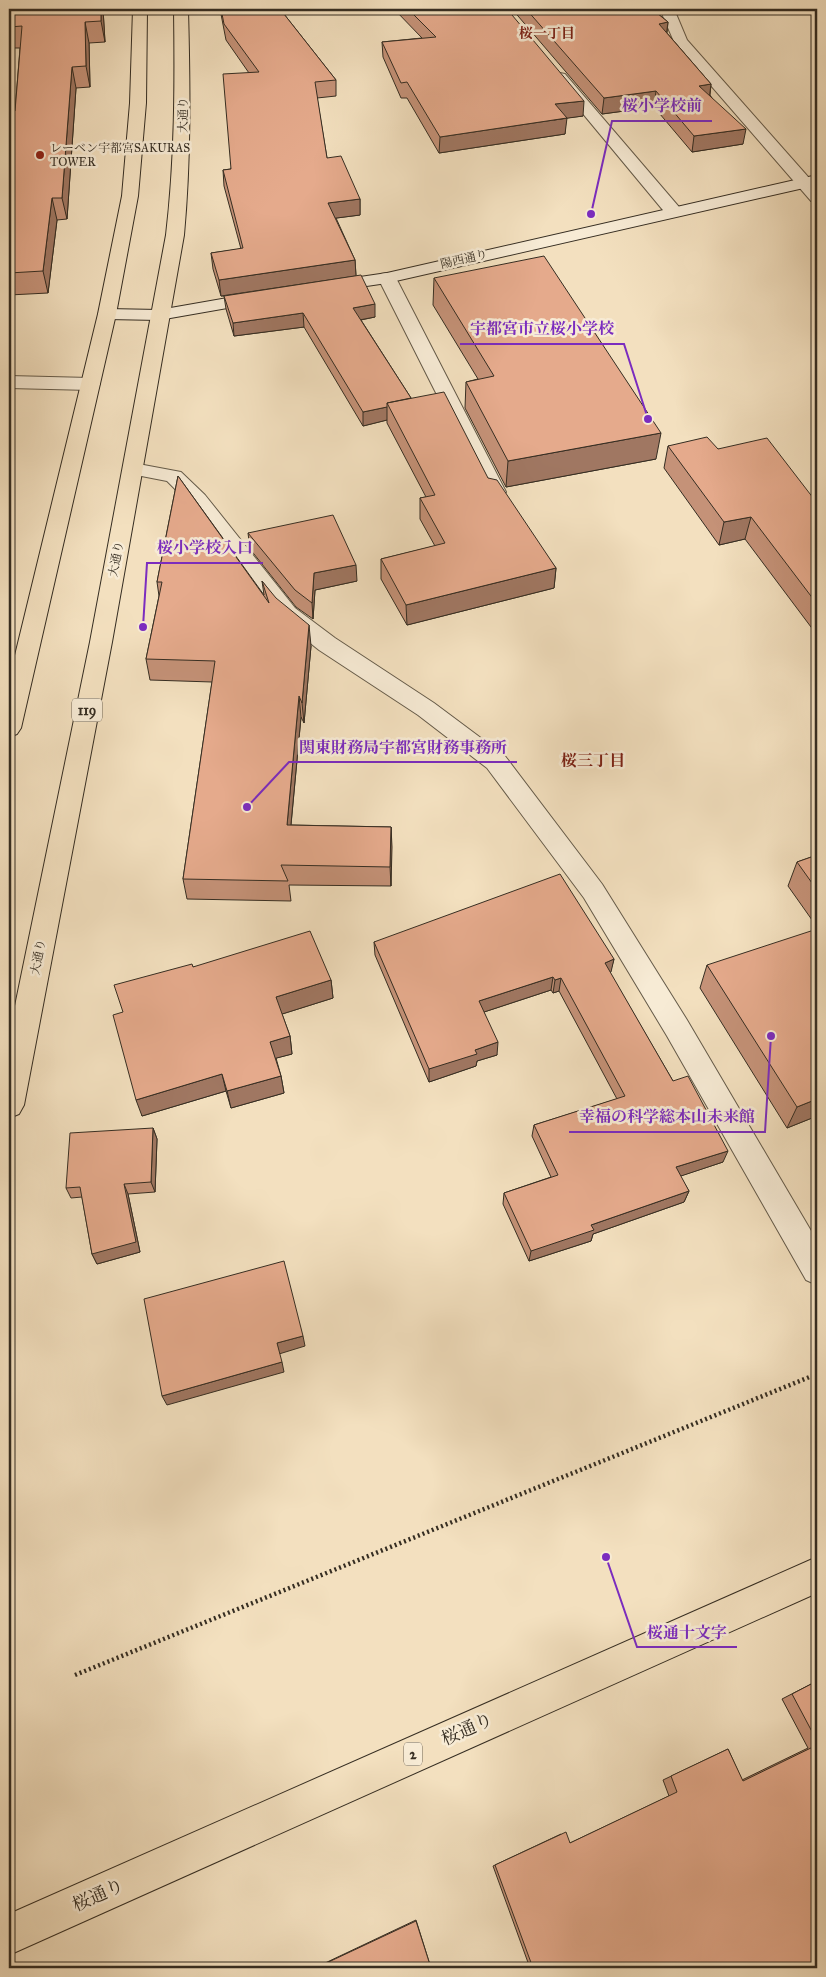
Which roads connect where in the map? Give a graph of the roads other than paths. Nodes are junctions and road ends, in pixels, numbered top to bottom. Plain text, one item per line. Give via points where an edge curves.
1 (140, 9) edge
2 (181, 9) edge
3 (666, 9) edge
4 (553, 69) edge
5 (811, 181) edge
6 (817, 198) edge
7 (674, 211) junction
8 (387, 278) junction
9 (309, 290) edge
10 (280, 294) edge
11 (107, 314) junction
12 (160, 315) junction
13 (9, 382) edge
14 (90, 384) junction
15 (133, 469) junction
16 (496, 492) edge
17 (9, 728) edge
18 (9, 1105) edge
19 (817, 1270) edge
20 (817, 1575) edge
21 (9, 1935) edge

1 - 11 main road via 138,103 130,196
2 - 12 main road, 大通り / 119 via 183,117 180,186 175,235
3 - 5 street via 680,41
4 - 7 street
5 - 6 street
5 - 7 street, 陽西通り
7 - 8 street, 陽西通り
8 - 9 street, 陽西通り
8 - 16 street
10 - 12 street
11 - 12 street
11 - 14 main road
12 - 15 main road, 大通り / 119
13 - 14 street
14 - 17 main road
15 - 18 main road, 大通り / 119
15 - 19 street via 174,476 198,500 287,613 496,762 593,891 677,1028
20 - 21 main road, 桜通り / 2

